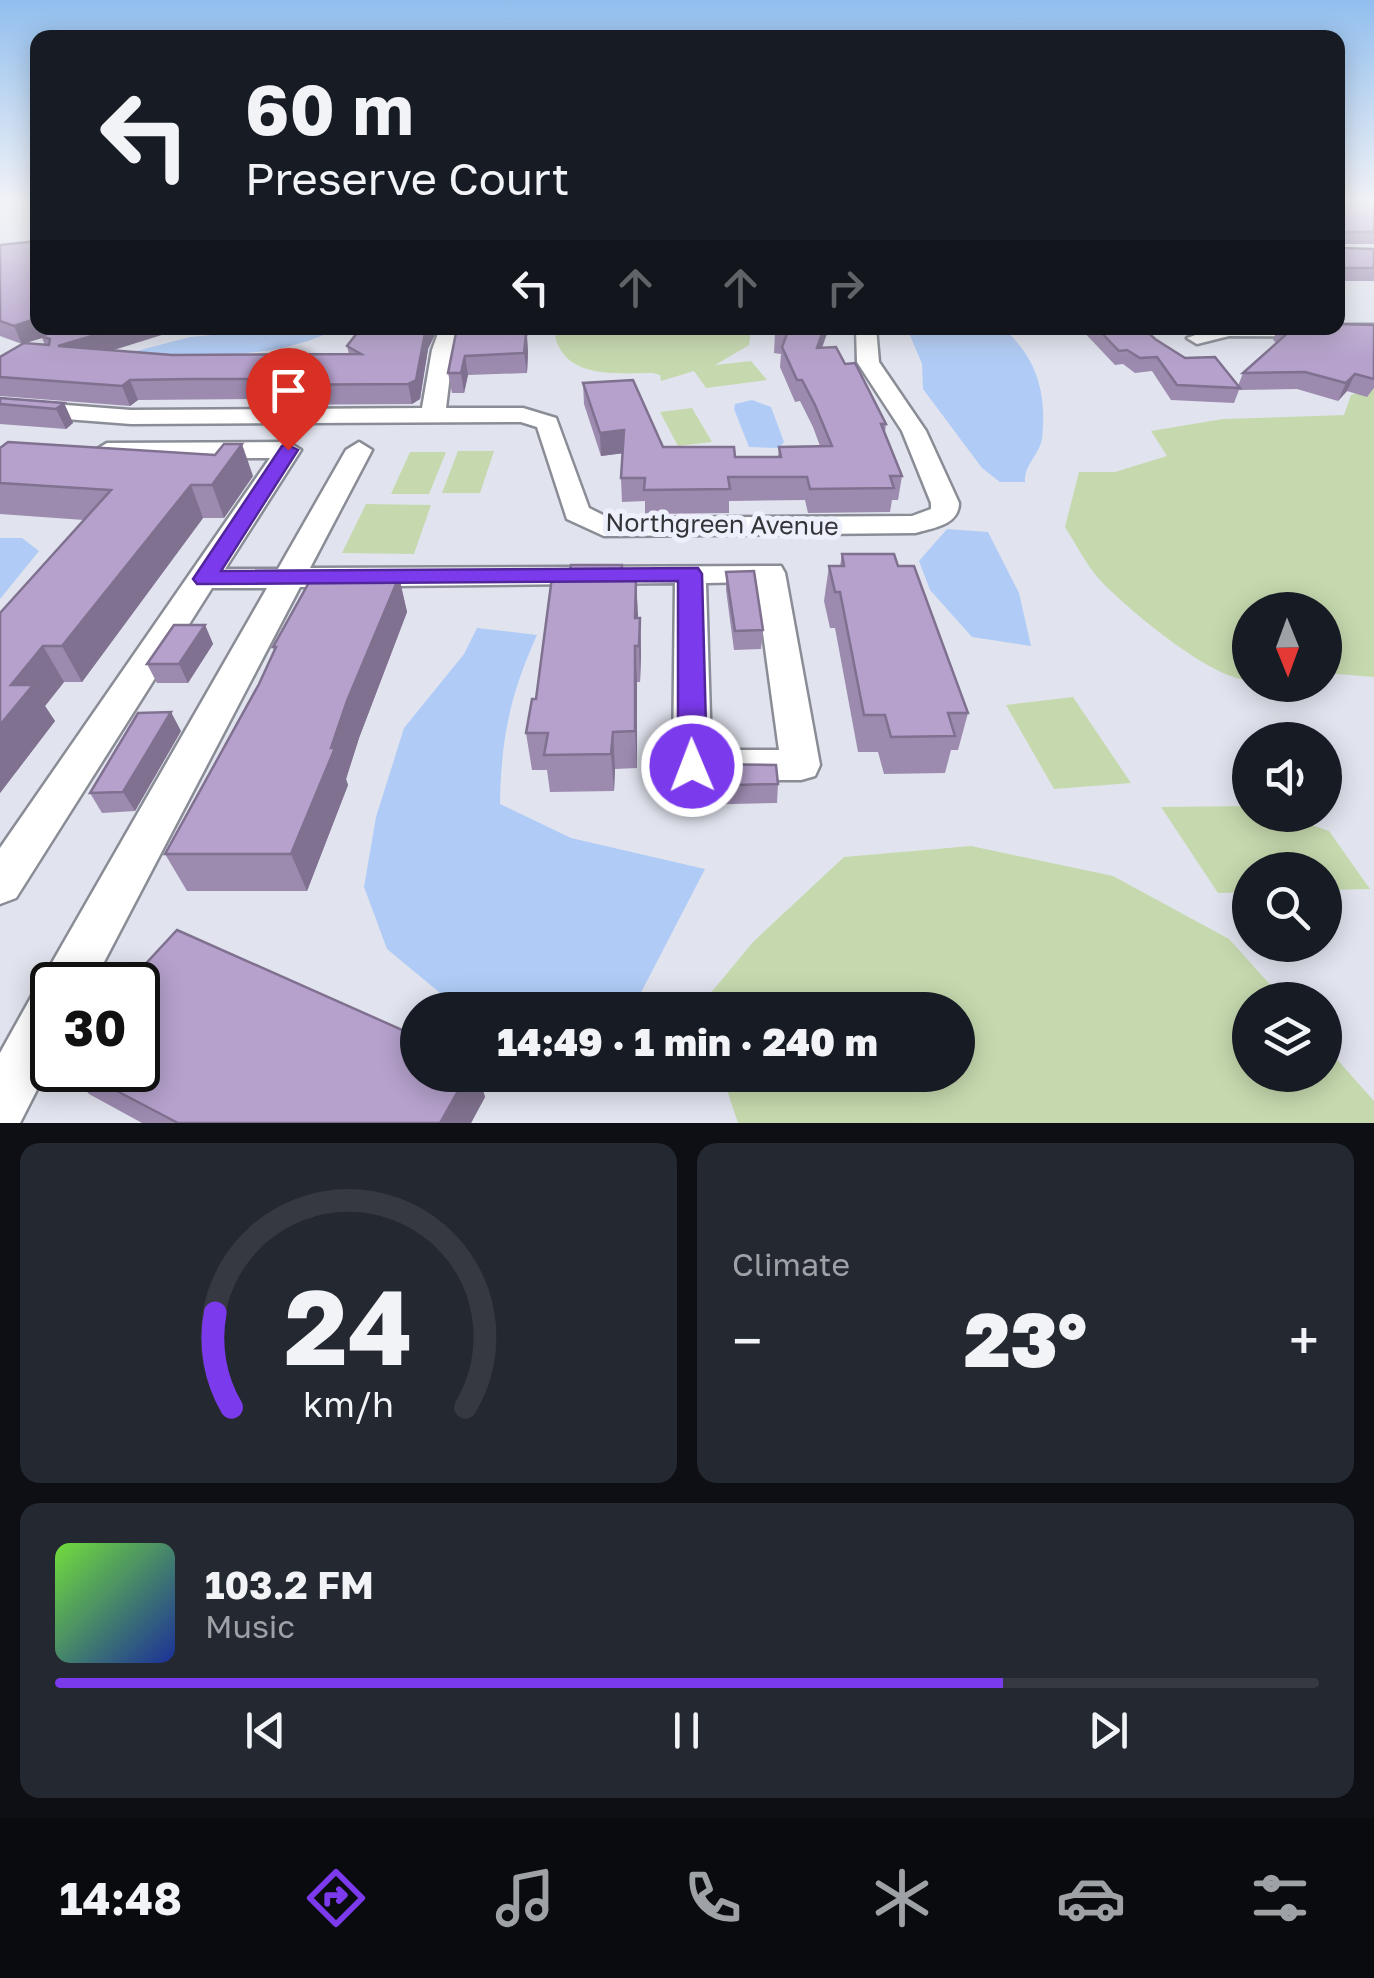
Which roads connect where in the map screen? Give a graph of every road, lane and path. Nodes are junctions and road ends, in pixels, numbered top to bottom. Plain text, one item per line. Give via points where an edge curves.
1 (1345, 330) edge
2 (1374, 331) edge
3 (447, 335) edge
4 (866, 335) edge
5 (1209, 335) edge
6 (1197, 338) dead end
7 (0, 407) edge
8 (432, 415) junction
9 (359, 450) dead end
10 (72, 451) edge
11 (690, 574) junction
12 (289, 578) junction
13 (205, 579) junction
14 (0, 884) edge
15 (79, 962) edge
16 (30, 1051) edge
17 (0, 1106) edge

1 - 2 street
3 - 8 street
4 - 8 street, Northgreen Avenue via 868,362 914,431 945,502 937,518 915,524 604,527 578,512 548,423 523,415
5 - 6 street
7 - 8 street, Northgreen Avenue via 132,417
9 - 12 street
10 - 13 street via 288,450
11 - 11 street via 770,573 801,765 692,766
11 - 12 street
12 - 13 street
12 - 15 street
13 - 14 street
16 - 17 street

